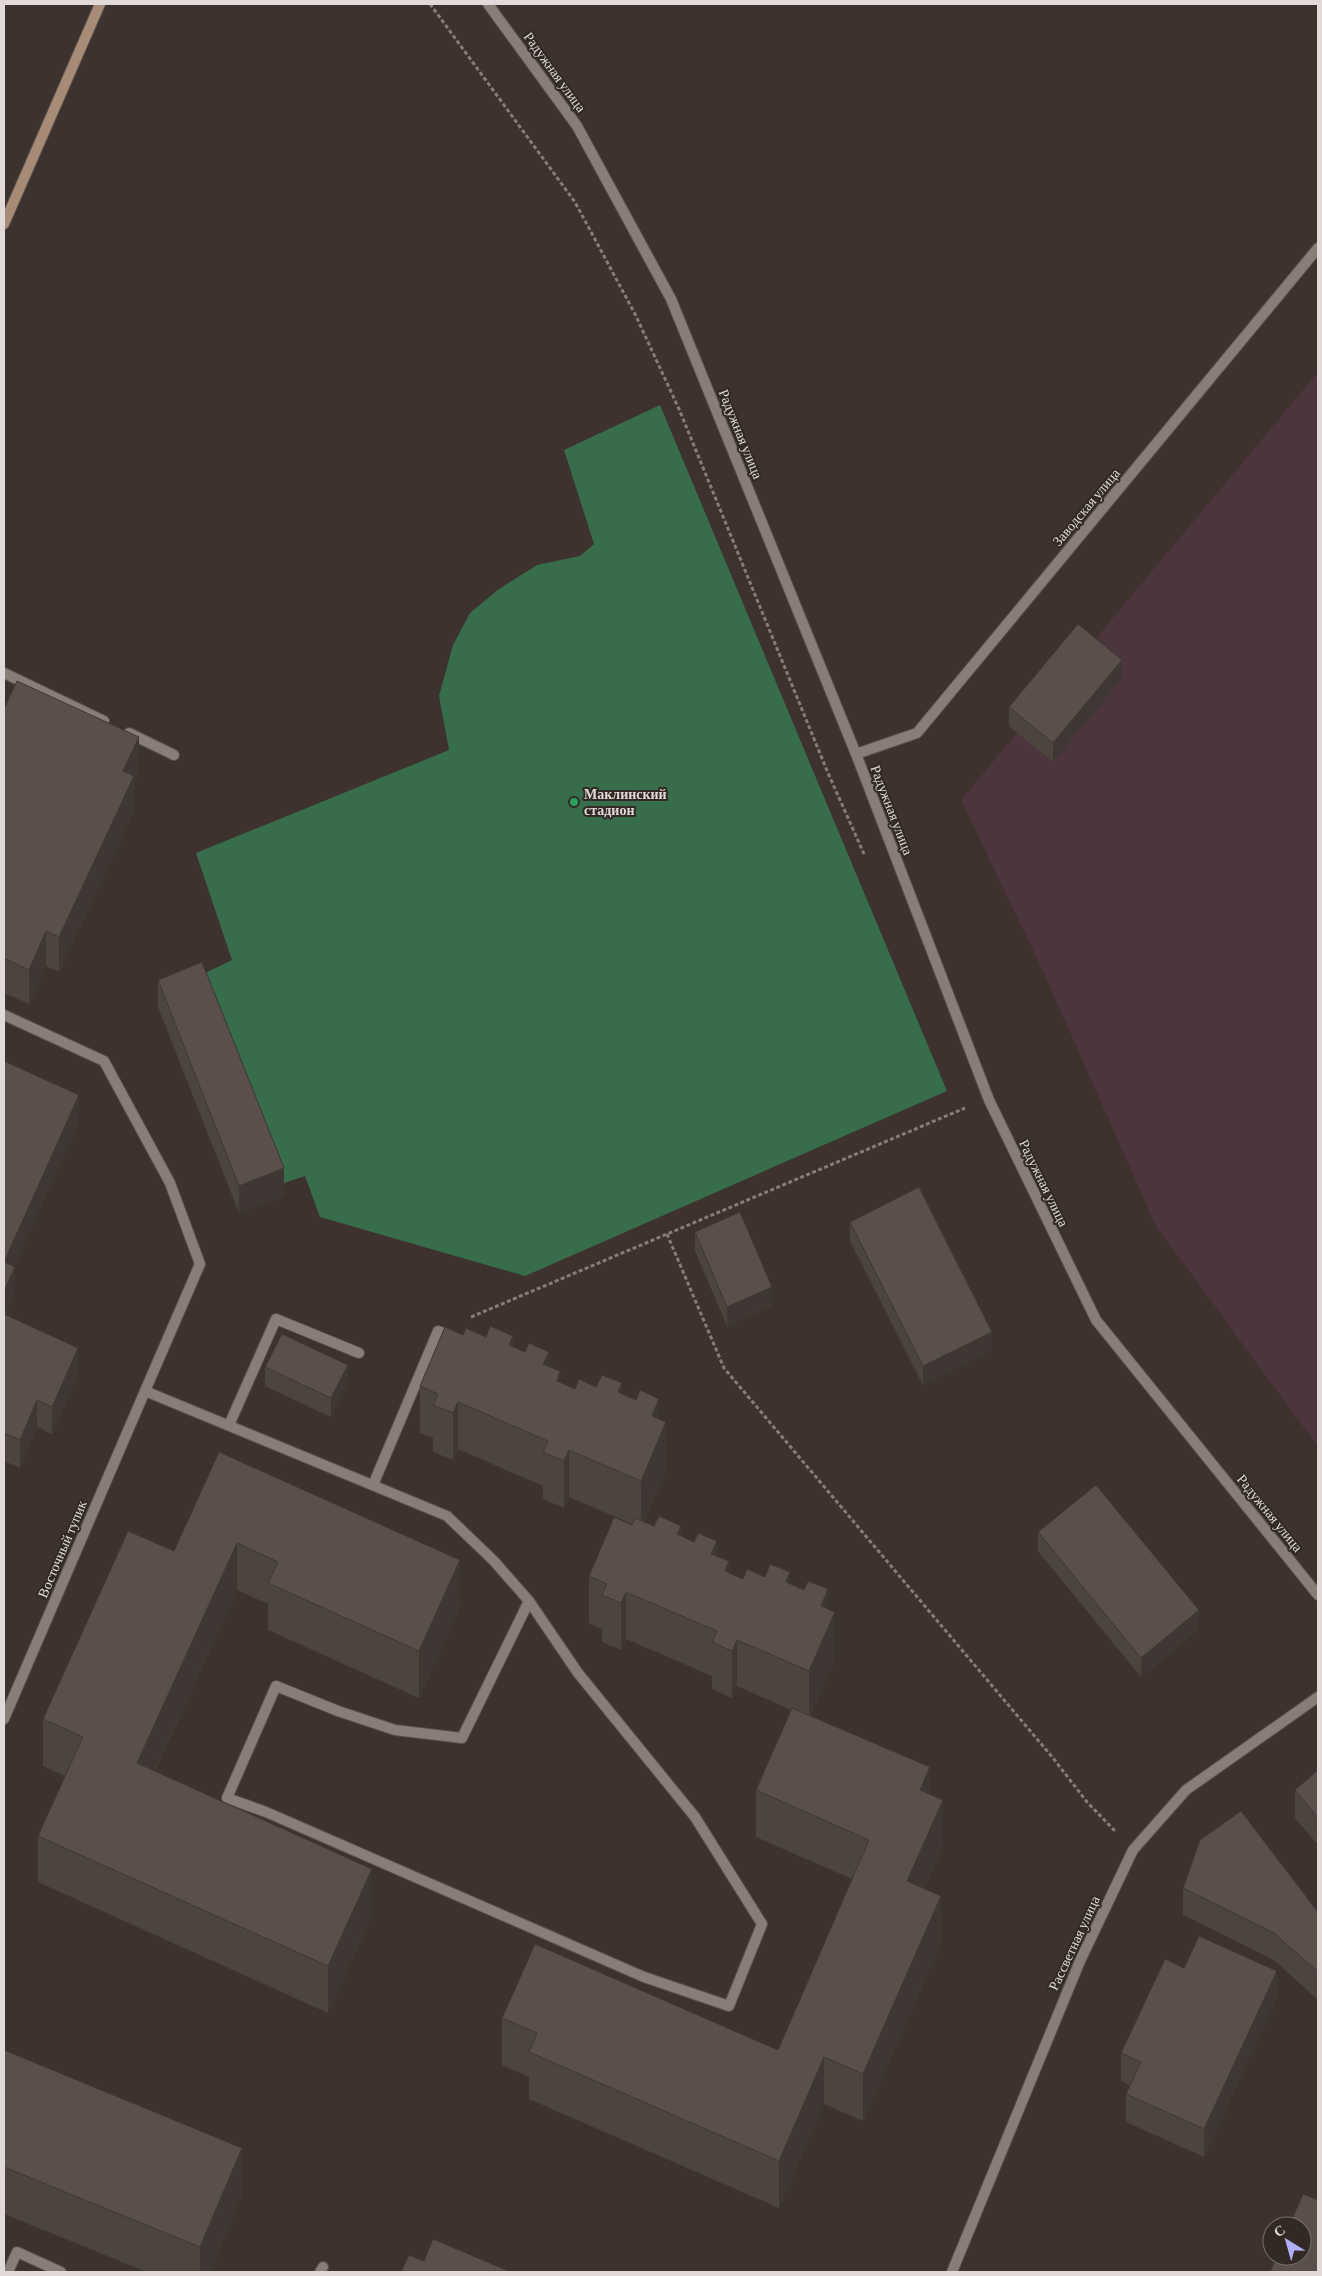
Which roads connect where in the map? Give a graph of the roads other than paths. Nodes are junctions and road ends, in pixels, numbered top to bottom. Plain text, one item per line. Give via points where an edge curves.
1 (100, 4) edge
2 (488, 4) edge
3 (4, 224) edge
4 (1318, 248) edge
5 (4, 673) edge
6 (856, 754) junction
7 (174, 756) dead end
8 (4, 1015) edge
9 (466, 1342) edge
10 (359, 1353) dead end
11 (145, 1390) junction
12 (228, 1425) junction
13 (373, 1485) junction
14 (1318, 1595) edge
15 (529, 1601) junction
16 (1318, 1697) edge
17 (4, 1718) edge
18 (8, 2272) edge
19 (61, 2272) edge
20 (952, 2272) edge

1 - 3 main road
2 - 6 street, Радужная улица via 577,126 671,299
4 - 6 street, Заводская улица via 917,733
5 - 7 street
6 - 14 street, Радужная улица via 989,1100 1096,1320
8 - 11 street, Восточный тупик via 104,1061 170,1182 200,1264
9 - 13 street via 438,1331
10 - 12 street via 276,1319
11 - 12 street
11 - 17 street, Восточный тупик
12 - 13 street
13 - 15 street via 447,1516 494,1561
15 - 15 street via 578,1672 695,1817 762,1924 729,2006 644,1977 266,1812 227,1798 276,1686 395,1730 462,1738
16 - 20 street, Рассветная улица via 1186,1790 1133,1850 1080,1960
18 - 19 street via 16,2252

